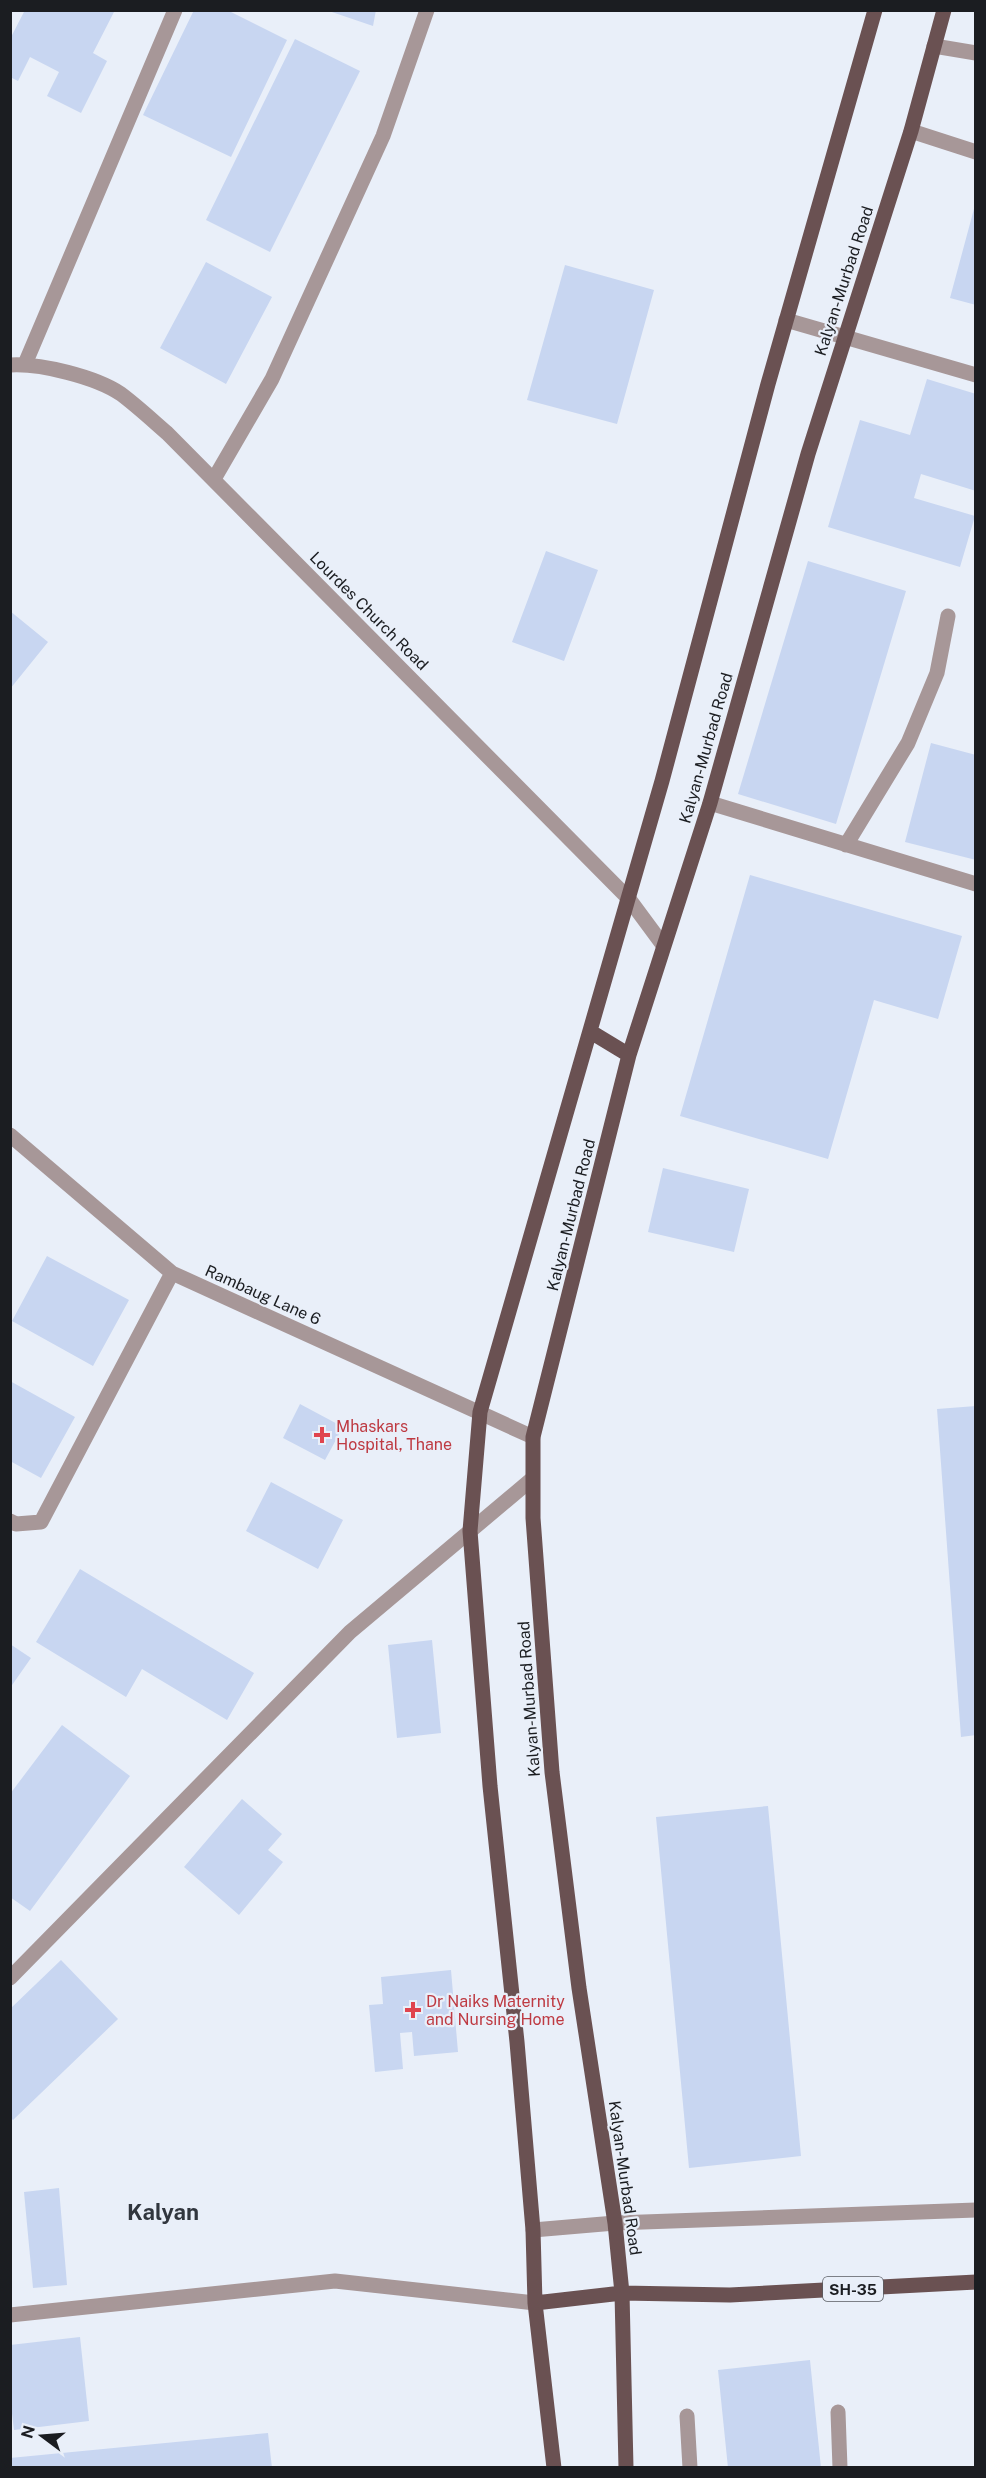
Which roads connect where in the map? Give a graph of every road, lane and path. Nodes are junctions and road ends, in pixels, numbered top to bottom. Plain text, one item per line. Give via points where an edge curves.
1 (175, 10) edge
2 (427, 10) edge
3 (875, 10) edge
4 (944, 10) edge
5 (934, 46) junction
6 (975, 53) edge
7 (911, 131) junction
8 (975, 152) edge
9 (786, 320) junction
10 (844, 336) junction
11 (18, 365) edge
12 (975, 375) edge
13 (214, 479) junction
14 (948, 616) dead end
15 (710, 803) junction
16 (846, 845) junction
17 (975, 884) edge
18 (628, 899) junction
19 (663, 945) junction
20 (591, 1032) junction
21 (629, 1055) junction
22 (10, 1135) edge
23 (172, 1273) junction
24 (480, 1412) junction
25 (533, 1437) junction
26 (532, 1479) junction
27 (10, 1521) edge
28 (470, 1531) junction
29 (12, 1973) edge
30 (975, 2210) edge
31 (615, 2223) junction
32 (533, 2230) junction
33 (975, 2282) edge
34 (622, 2293) junction
35 (535, 2303) junction
36 (10, 2315) edge
37 (838, 2412) dead end
38 (687, 2416) dead end
39 (554, 2468) edge
40 (626, 2468) edge
41 (690, 2468) edge
42 (840, 2468) edge

1 - 11 street
2 - 13 street via 383,136 272,379
3 - 9 main road, Kalyan-Murbad Road
4 - 5 main road, Kalyan-Murbad Road
5 - 6 street
5 - 7 main road, Kalyan-Murbad Road
7 - 8 street
7 - 10 main road, Kalyan-Murbad Road
9 - 10 street
9 - 18 main road, Kalyan-Murbad Road
10 - 12 street
10 - 15 main road, Kalyan-Murbad Road
11 - 13 street, Lourdes Church Road via 77,376 119,393
13 - 18 street, Lourdes Church Road
14 - 16 street via 937,672 908,743
15 - 16 street
15 - 19 main road, Kalyan-Murbad Road
16 - 17 street
18 - 19 street, Lourdes Church Road
18 - 20 main road, Kalyan-Murbad Road
19 - 21 main road, Kalyan-Murbad Road
20 - 21 main road
20 - 24 main road, Kalyan-Murbad Road
21 - 25 main road, Kalyan-Murbad Road
22 - 23 street, Rambaug Lane 6
23 - 24 street, Rambaug Lane 6
23 - 27 street via 41,1522
24 - 25 street, Rambaug Lane 6
24 - 28 main road, Kalyan-Murbad Road
25 - 26 main road, Kalyan-Murbad Road
26 - 28 street
26 - 31 main road, Kalyan-Murbad Road via 552,1772 579,1988
28 - 29 street via 350,1632
28 - 32 main road, Kalyan-Murbad Road
30 - 31 street
31 - 32 street
31 - 34 main road, Kalyan-Murbad Road
32 - 35 main road, Kalyan-Murbad Road
33 - 34 main road, SH-35 via 730,2295
34 - 35 main road, SH-35
34 - 40 main road, Kalyan-Murbad Road
35 - 36 street via 335,2281
35 - 39 main road, Kalyan-Murbad Road
37 - 42 street
38 - 41 street

